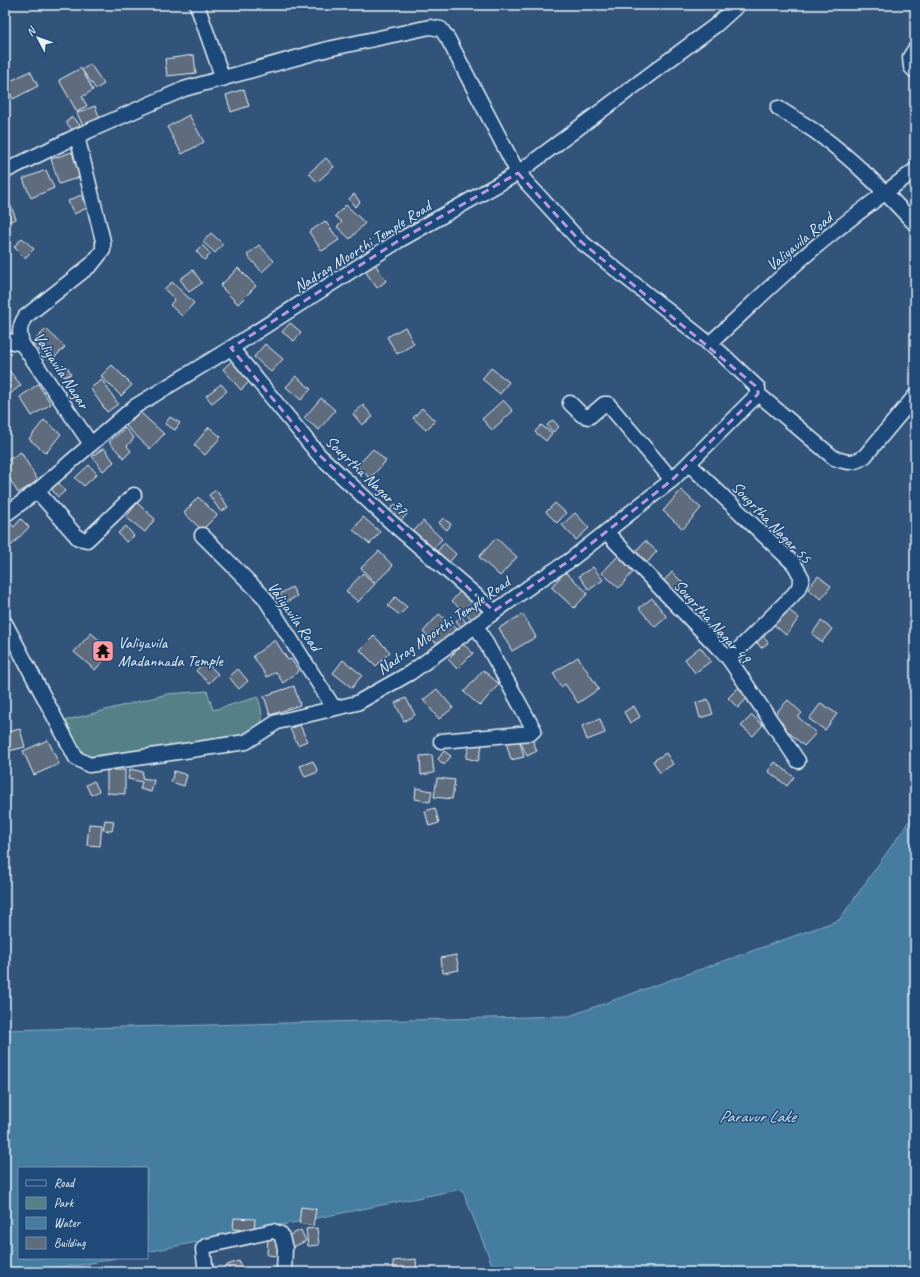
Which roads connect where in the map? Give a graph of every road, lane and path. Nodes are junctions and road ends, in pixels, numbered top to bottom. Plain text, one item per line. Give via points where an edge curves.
1 (197, 5) edge
2 (738, 5) edge
3 (915, 49) edge
4 (915, 71) edge
5 (223, 79) junction
6 (778, 108) dead end
7 (77, 136) junction
8 (915, 170) edge
9 (5, 171) edge
10 (518, 173) junction
11 (885, 192) junction
12 (915, 224) edge
13 (5, 340) edge
14 (22, 344) junction
15 (709, 344) junction
16 (231, 348) junction
17 (758, 394) junction
18 (915, 396) edge
19 (570, 403) dead end
20 (91, 444) junction
21 (689, 464) junction
22 (672, 480) junction
23 (37, 491) junction
24 (134, 495) dead end
25 (5, 514) edge
26 (606, 532) junction
27 (202, 535) dead end
28 (494, 611) junction
29 (5, 623) edge
30 (476, 625) junction
31 (729, 659) junction
32 (334, 708) junction
33 (441, 741) dead end
34 (798, 761) dead end
35 (206, 1272) edge
36 (284, 1272) edge

1 - 5 street
2 - 10 street, Nadrag Moorthi Temple Road via 716,25
3 - 4 street via 910,57 911,67
5 - 7 street via 184,89
5 - 10 street via 328,49 430,26 441,29
6 - 11 street via 818,133
7 - 9 street
7 - 14 street, Valiyavila Nagar via 103,241 103,250 92,264 25,316 19,334
8 - 11 street, Valiyavila Road
10 - 15 street via 579,240
10 - 16 street, Nadrag Moorthi Temple Road via 398,242
11 - 12 street
11 - 15 street, Valiyavila Road via 788,270
13 - 14 street
14 - 20 street, Valiyavila Nagar
15 - 17 street via 735,364 758,388
16 - 20 street, Nadrag Moorthi Temple Road via 134,407
16 - 28 street, Sougrtha Nagar 37 via 319,455 392,523
17 - 18 street via 834,458 847,463 857,462 865,456
17 - 21 street, Nadrag Moorthi Temple Road
19 - 22 street via 582,415 589,417 604,404 608,404
20 - 23 street, Nadrag Moorthi Temple Road
21 - 22 street, Nadrag Moorthi Temple Road
21 - 31 street, Sougrtha Nagar 55 via 794,564 802,578 793,595
22 - 26 street, Nadrag Moorthi Temple Road
23 - 24 street via 82,540 87,540
23 - 25 street, Nadrag Moorthi Temple Road
26 - 28 street, Nadrag Moorthi Temple Road via 569,561
26 - 31 street, Sougrtha Nagar 49
27 - 32 street, Valiyavila Road via 264,597
28 - 30 street, Nadrag Moorthi Temple Road
29 - 32 street, Nadrag Moorthi Temple Road via 76,758 89,765 246,742 278,722
30 - 32 street, Nadrag Moorthi Temple Road via 410,673 357,703
30 - 33 street via 534,730
31 - 34 street, Sougrtha Nagar 49
35 - 36 street via 203,1249 206,1246 273,1231 281,1234 284,1240

